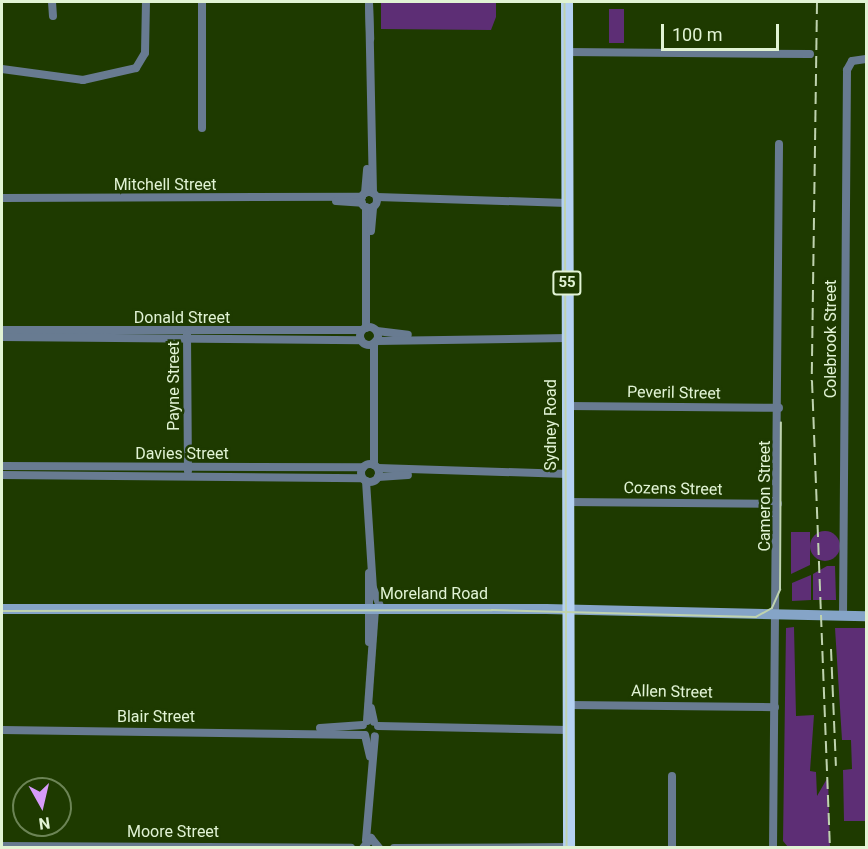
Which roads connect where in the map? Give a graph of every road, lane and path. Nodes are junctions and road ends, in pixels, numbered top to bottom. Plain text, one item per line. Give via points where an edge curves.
1 (52, 2) edge
2 (146, 2) edge
3 (202, 2) edge
4 (567, 2) edge
5 (369, 3) edge
6 (52, 16) dead end
7 (567, 52) junction
8 (810, 54) dead end
9 (867, 59) edge
10 (2, 69) edge
11 (202, 129) dead end
12 (779, 144) dead end
13 (2, 198) edge
14 (369, 200) junction
15 (567, 203) junction
16 (370, 329) junction
17 (2, 330) edge
18 (49, 334) junction
19 (187, 335) junction
20 (2, 337) edge
21 (428, 337) junction
22 (568, 338) junction
23 (369, 342) junction
24 (568, 406) junction
25 (779, 408) junction
26 (2, 466) edge
27 (370, 466) junction
28 (188, 471) junction
29 (428, 473) junction
30 (568, 474) junction
31 (2, 475) edge
32 (370, 479) junction
33 (568, 502) junction
34 (778, 504) junction
35 (371, 558) junction
36 (2, 609) edge
37 (374, 609) junction
38 (568, 611) junction
39 (775, 615) junction
40 (843, 616) junction
41 (867, 616) edge
42 (568, 705) junction
43 (774, 707) junction
44 (372, 727) junction
45 (2, 730) edge
46 (309, 730) junction
47 (568, 730) junction
48 (364, 735) junction
49 (370, 757) junction
50 (672, 776) dead end
51 (371, 820) junction
52 (364, 843) edge
53 (378, 843) edge
54 (2, 846) edge
55 (348, 847) edge
56 (398, 847) edge
57 (568, 847) edge
58 (394, 848) edge
59 (672, 848) edge
60 (773, 848) edge

1 - 6 street
2 - 10 street via 145,53 136,68 83,80
3 - 11 street
4 - 7 highway, Sydney Road / 55
5 - 14 street
7 - 8 street
7 - 15 highway, Sydney Road / 55
9 - 40 street, Colebrook Street via 850,62
12 - 25 street, Cameron Street
13 - 14 street, Mitchell Street
14 - 15 street, Mitchell Street
14 - 16 street
15 - 22 highway, Sydney Road / 55
16 - 19 street, Donald Street
16 - 21 street, Donald Street
16 - 23 street
16 - 23 street
17 - 18 street, Donald Street
18 - 19 street, Donald Street
18 - 20 street, Donald Street
19 - 23 street, Donald Street
19 - 28 street, Payne Street
21 - 22 street, Donald Street
21 - 23 street, Donald Street
22 - 24 highway, Sydney Road / 55
23 - 27 street
24 - 25 street, Peveril Street
24 - 30 highway, Sydney Road / 55
25 - 34 street, Cameron Street
26 - 28 street, Davies Street
27 - 28 street, Davies Street
27 - 29 street, Davies Street
27 - 32 street
27 - 32 street
28 - 31 street, Davies Street
28 - 32 street, Davies Street
29 - 30 street, Davies Street
29 - 32 street, Davies Street
30 - 33 highway, Sydney Road / 55
32 - 35 street
33 - 34 street, Cozens Street
33 - 38 highway, Sydney Road / 55
34 - 39 street, Cameron Street
35 - 37 street
35 - 37 street
36 - 37 main road, Moreland Road
37 - 38 main road, Moreland Road
37 - 44 street via 370,649
38 - 39 main road, Moreland Road
38 - 42 highway, Sydney Road / 55
39 - 40 main road, Moreland Road
39 - 43 street, Cameron Street
40 - 41 main road, Moreland Road
42 - 43 street, Allen Street
42 - 47 highway, Sydney Road / 55
43 - 60 street, Cameron Street
44 - 46 street, Blair Street
44 - 47 street, Blair Street
44 - 48 street, Blair Street
44 - 49 street
45 - 46 street, Blair Street
46 - 48 street, Blair Street
47 - 57 highway, Sydney Road / 55
48 - 49 street
49 - 51 street
50 - 59 street
51 - 52 street
51 - 53 street
52 - 53 street, Moore Street
52 - 55 street, Moore Street
53 - 56 street
54 - 55 street, Moore Street
56 - 57 street
56 - 58 street

